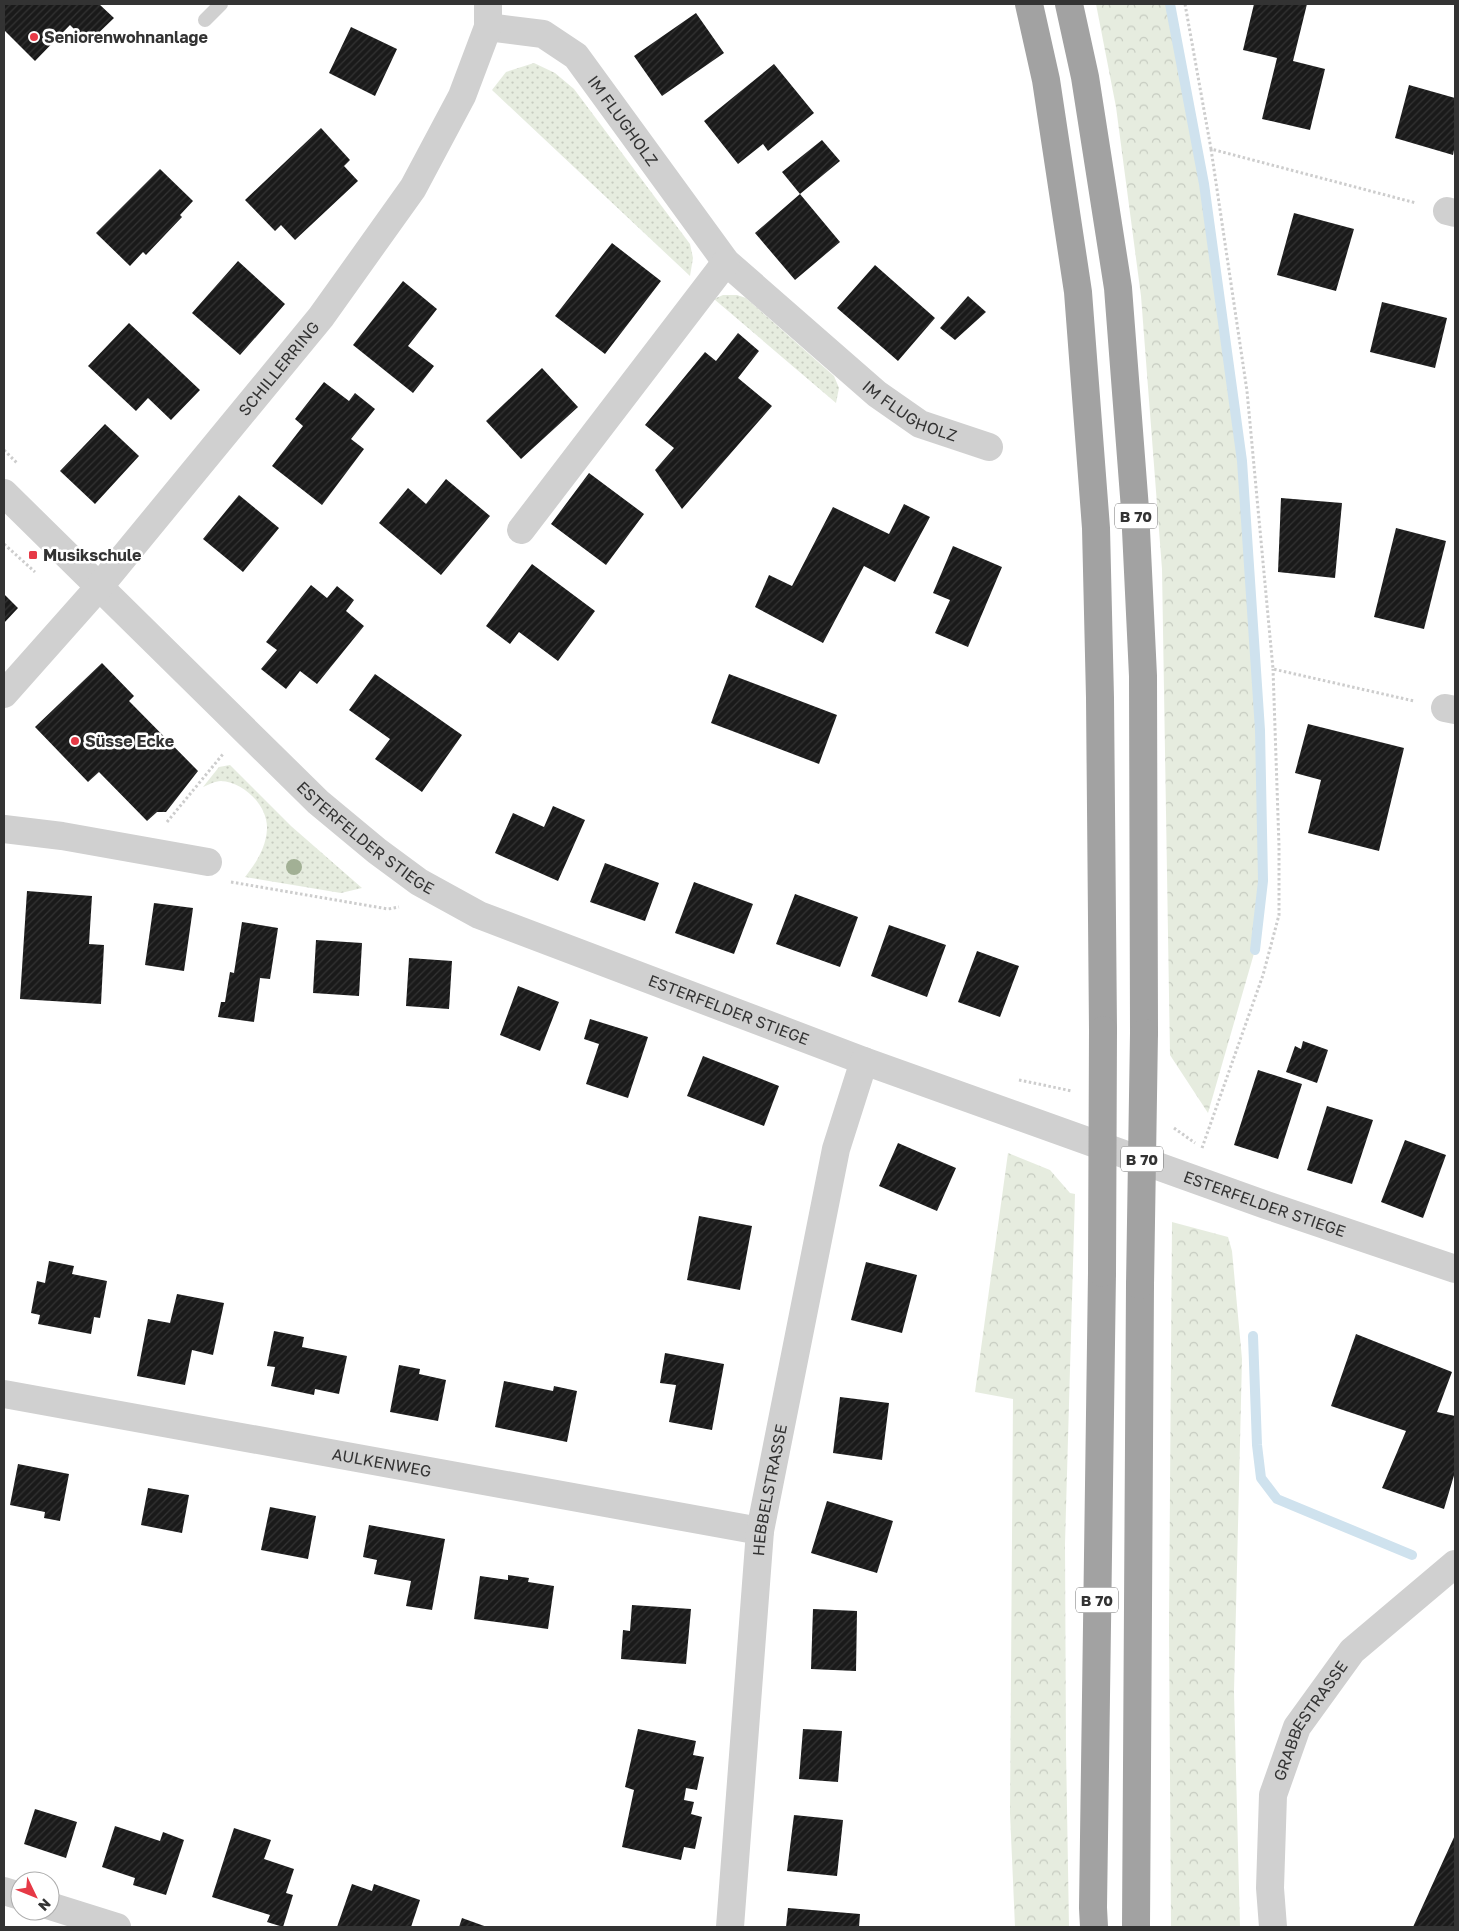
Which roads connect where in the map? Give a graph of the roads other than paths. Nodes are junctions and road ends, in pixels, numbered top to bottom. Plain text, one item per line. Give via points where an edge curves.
1 (221, 4) edge
2 (1029, 4) edge
3 (1069, 4) edge
4 (488, 15) edge
5 (205, 20) dead end
6 (726, 262) junction
7 (989, 447) dead end
8 (4, 493) edge
9 (521, 530) dead end
10 (99, 587) junction
11 (4, 694) edge
12 (4, 829) edge
13 (208, 862) road end
14 (864, 1061) junction
15 (1455, 1269) edge
16 (4, 1394) edge
17 (760, 1531) junction
18 (1455, 1564) edge
19 (60, 1909) edge
20 (117, 1927) edge
21 (730, 1927) edge
22 (1094, 1927) edge
23 (1136, 1927) edge
24 (1273, 1927) edge

1 - 5 lane
2 - 22 highway, B 70, bridge via 1046,80 1078,292 1096,528 1103,1030
3 - 23 highway, B 70, bridge via 1085,76 1118,288 1144,676
4 - 6 street, IM FLUGHOLZ via 543,34 576,56
4 - 10 street, SCHILLERRING via 462,96 413,188 321,317
6 - 7 street, IM FLUGHOLZ via 877,394 920,424
6 - 9 street
8 - 10 street, ESTERFELDER STIEGE
10 - 11 street, SCHILLERRING
10 - 14 street, ESTERFELDER STIEGE via 318,802 419,882 479,915
12 - 13 street
14 - 15 street, ESTERFELDER STIEGE
14 - 17 street, HEBBELSTRASSE via 836,1149
16 - 17 street, AULKENWEG
17 - 21 street, HEBBELSTRASSE
18 - 24 street, GRABBESTRASSE via 1352,1651 1297,1728 1273,1795 1270,1888
19 - 20 street

